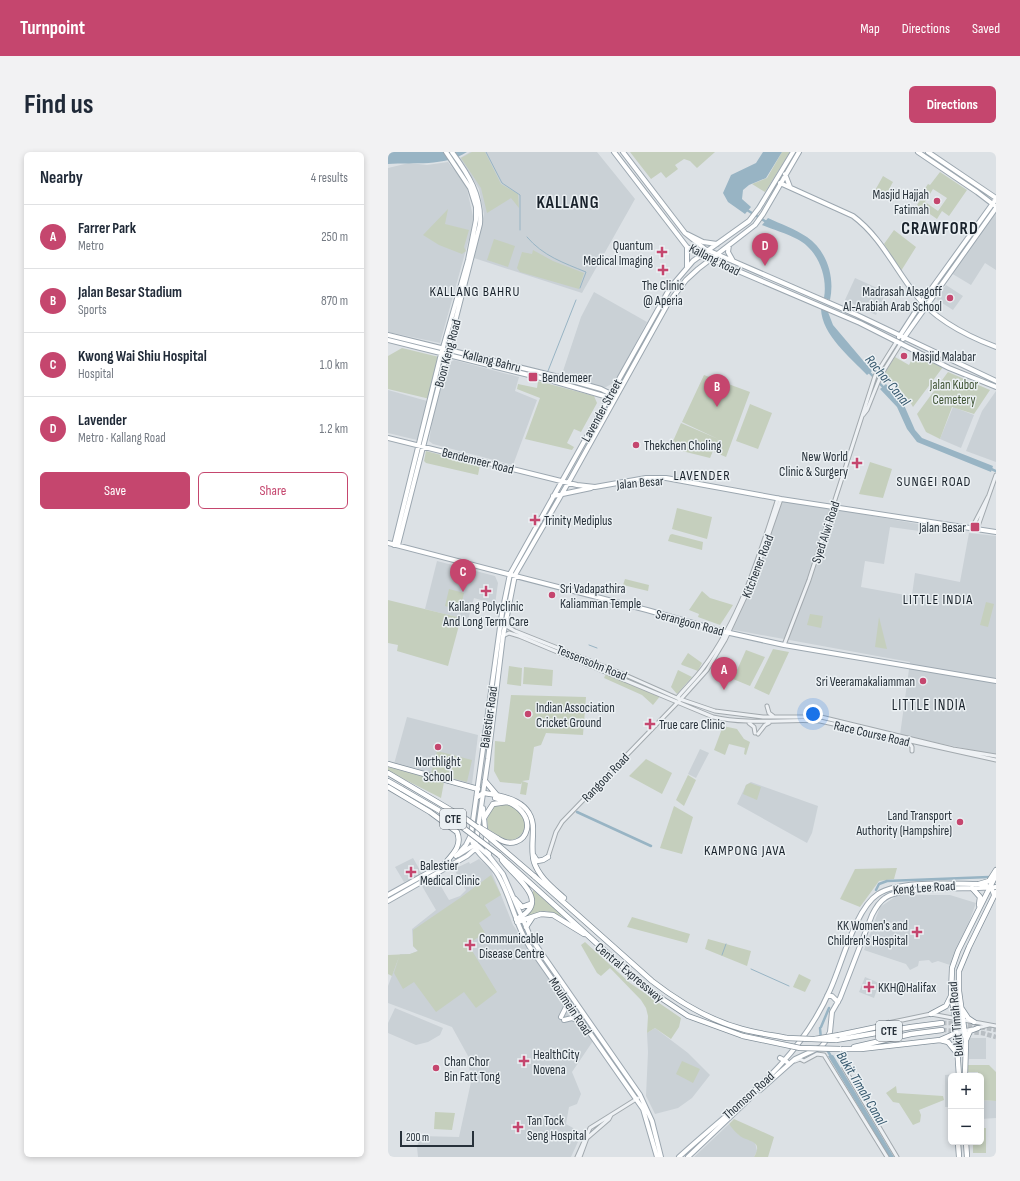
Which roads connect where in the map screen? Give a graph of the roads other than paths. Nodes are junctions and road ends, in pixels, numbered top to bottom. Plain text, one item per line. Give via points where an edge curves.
1 (446, 152) edge
2 (452, 152) edge
3 (614, 152) edge
4 (623, 152) edge
5 (793, 152) edge
6 (799, 152) edge
7 (918, 152) edge
8 (928, 152) edge
9 (459, 165) junction
10 (785, 174) junction
11 (973, 182) junction
12 (780, 183) junction
13 (791, 187) junction
14 (970, 187) junction
15 (996, 198) edge
16 (995, 206) edge
17 (758, 209) junction
18 (685, 233) junction
19 (718, 244) junction
20 (729, 245) junction
21 (687, 247) junction
22 (709, 251) junction
23 (716, 254) junction
24 (703, 256) junction
25 (710, 259) junction
26 (736, 263) junction
27 (686, 268) junction
28 (922, 302) junction
29 (926, 306) junction
30 (388, 335) edge
31 (902, 337) junction
32 (388, 340) edge
33 (899, 342) junction
34 (996, 347) edge
35 (445, 349) junction
36 (444, 354) junction
37 (996, 381) edge
38 (615, 385) junction
39 (996, 388) edge
40 (601, 392) junction
41 (610, 396) junction
42 (616, 398) junction
43 (604, 407) junction
44 (861, 418) junction
45 (425, 437) junction
46 (388, 438) edge
47 (420, 446) junction
48 (431, 449) junction
49 (996, 476) edge
50 (562, 481) junction
51 (569, 483) junction
52 (595, 487) junction
53 (562, 495) junction
54 (553, 496) junction
55 (780, 499) junction
56 (833, 507) junction
57 (974, 529) junction
58 (996, 532) edge
59 (388, 543) edge
60 (396, 545) junction
61 (513, 574) junction
62 (505, 623) junction
63 (728, 632) junction
64 (503, 636) junction
65 (784, 645) junction
66 (996, 681) edge
67 (678, 700) junction
68 (767, 706) dead end
69 (773, 717) junction
70 (774, 721) junction
71 (745, 722) junction
72 (909, 740) junction
73 (914, 743) junction
74 (921, 744) junction
75 (913, 747) junction
76 (966, 753) junction
77 (996, 756) edge
78 (996, 760) edge
79 (388, 764) edge
80 (388, 773) edge
81 (388, 781) edge
82 (485, 781) junction
83 (388, 788) edge
84 (478, 788) junction
85 (483, 794) junction
86 (497, 795) junction
87 (477, 797) junction
88 (510, 802) junction
89 (482, 804) junction
90 (484, 818) junction
91 (477, 827) junction
92 (470, 835) junction
93 (475, 846) junction
94 (533, 852) junction
95 (499, 855) junction
96 (456, 856) junction
97 (489, 856) junction
98 (548, 857) joint
99 (449, 860) junction
100 (454, 863) junction
101 (996, 870) edge
102 (996, 875) edge
103 (979, 884) junction
104 (993, 887) edge
105 (972, 888) junction
106 (996, 892) edge
107 (878, 893) junction
108 (388, 895) edge
109 (993, 898) junction
110 (515, 899) junction
111 (883, 900) junction
112 (388, 901) edge
113 (531, 903) junction
114 (989, 906) junction
115 (980, 907) junction
116 (977, 914) junction
117 (534, 915) junction
118 (522, 918) junction
119 (516, 920) junction
120 (586, 921) junction
121 (526, 928) junction
122 (586, 934) junction
123 (562, 994) junction
124 (951, 995) junction
125 (828, 996) junction
126 (838, 1002) junction
127 (961, 1007) junction
128 (932, 1014) junction
129 (955, 1020) junction
130 (963, 1020) junction
131 (974, 1022) junction
132 (888, 1023) joint
133 (942, 1023) tunnel mouth
134 (583, 1024) junction
135 (991, 1024) junction
136 (996, 1026) edge
137 (978, 1028) junction
138 (810, 1029) joint
139 (942, 1030) tunnel mouth
140 (964, 1030) junction
141 (956, 1033) junction
142 (813, 1040) junction
143 (940, 1040) junction
144 (966, 1042) junction
145 (842, 1049) junction
146 (958, 1054) junction
147 (782, 1060) junction
148 (806, 1060) junction
149 (790, 1063) junction
150 (804, 1066) dead end
151 (844, 1068) dead end
152 (959, 1073) edge
153 (965, 1073) edge
154 (640, 1095) junction
155 (636, 1098) junction
156 (611, 1115) junction
157 (958, 1145) edge
158 (965, 1145) edge
159 (659, 1150) junction
160 (577, 1157) edge
161 (580, 1157) edge
162 (658, 1157) edge
163 (666, 1157) edge
164 (680, 1157) edge
165 (688, 1157) edge
166 (886, 1157) edge
167 (897, 1157) edge
168 (958, 1157) edge
169 (966, 1157) edge

1 - 9 main road
2 - 9 main road
3 - 21 main road, Kallang Road
4 - 18 main road, Kallang Road
5 - 17 main road
6 - 10 main road, Lavender Street
7 - 14 main road
8 - 11 main road
9 - 35 main road, Boon Keng Road via 477,193 481,214 471,261
10 - 12 main road, Lavender Street
10 - 13 main road
11 - 14 main road
11 - 15 main road
12 - 13 main road
12 - 17 main road via 776,183
12 - 20 main road, Lavender Street via 755,225
13 - 28 main road via 853,216 867,226
14 - 16 main road
15 - 16 main road
16 - 28 main road
16 - 29 main road
17 - 19 main road, Lavender Street via 749,221
18 - 19 main road via 703,242
18 - 22 main road, Kallang Road via 693,242
19 - 22 main road, Lavender Street
20 - 23 main road, Lavender Street
20 - 26 main road via 728,255
21 - 24 main road, Kallang Road
21 - 27 main road
22 - 23 main road, Kallang Road
22 - 24 main road, Lavender Street
23 - 25 main road, Lavender Street
23 - 26 main road, Kallang Road
24 - 25 main road, Kallang Road
24 - 27 main road, Lavender Street
25 - 33 main road, Kallang Road
25 - 42 main road, Lavender Street via 686,280 667,305
26 - 31 main road, Kallang Road
27 - 38 main road, Lavender Street via 670,288
28 - 29 main road
28 - 31 main road
29 - 31 main road
29 - 34 main road via 953,325
30 - 35 main road, Kallang Bahru
31 - 33 main road
31 - 37 main road, Kallang Road
32 - 36 main road, Kallang Bahru
33 - 39 main road, Kallang Road via 949,368
33 - 44 street, Syed Alwi Road via 880,375 867,410
33 - 44 street, Syed Alwi Road via 877,372
35 - 36 main road, Boon Keng Road
35 - 40 main road, Kallang Bahru
36 - 40 main road, Kallang Bahru
36 - 45 main road, Boon Keng Road
36 - 47 main road, Boon Keng Road
38 - 40 main road
38 - 41 main road, Lavender Street
40 - 41 main road, Kallang Bahru
40 - 43 main road
41 - 42 main road, Kallang Bahru
41 - 43 main road, Lavender Street
42 - 51 main road, Lavender Street
43 - 50 main road, Lavender Street
44 - 56 street, Syed Alwi Road
45 - 47 main road, Boon Keng Road
45 - 48 main road
46 - 47 main road, Bendemeer Road
47 - 48 main road, Bendemeer Road
47 - 60 main road, Boon Keng Road
48 - 50 main road, Bendemeer Road
49 - 57 street
50 - 51 main road, Bendemeer Road
50 - 54 main road, Lavender Street
51 - 52 main road, Jalan Besar
51 - 53 main road, Lavender Street
52 - 53 main road
52 - 55 main road, Jalan Besar via 662,478
53 - 54 main road
53 - 61 main road, Lavender Street
54 - 61 main road, Lavender Street
55 - 56 main road, Jalan Besar
55 - 63 street, Kitchener Road via 753,580
56 - 57 main road, Jalan Besar
56 - 65 street, Syed Alwi Road
57 - 58 main road, Jalan Besar
59 - 60 main road, Serangoon Road
60 - 61 main road, Serangoon Road
61 - 62 main road, Balestier Road
61 - 63 main road, Serangoon Road
61 - 84 main road, Balestier Road via 502,613
62 - 64 main road, Balestier Road
62 - 67 street, Tessensohn Road via 510,629 623,674
63 - 65 main road, Serangoon Road
63 - 67 street, Rangoon Road
64 - 67 street, Tessensohn Road via 509,633 519,636
64 - 82 main road, Balestier Road
65 - 66 main road, Serangoon Road
67 - 69 street, Race Course Road via 722,712
67 - 71 street, Race Course Road via 713,717
67 - 98 street, Rangoon Road via 562,822
68 - 69 street
69 - 72 street, Race Course Road via 821,717
70 - 71 street, Race Course Road
70 - 71 street via 765,725 757,734 754,727
70 - 72 street, Race Course Road via 820,721
72 - 73 street
72 - 75 street via 912,751
72 - 76 street, Race Course Road
73 - 74 street, Race Course Road
73 - 75 street
74 - 75 street
74 - 76 street, Race Course Road
76 - 77 street, Race Course Road
76 - 78 street, Race Course Road
79 - 84 highway
80 - 91 highway, Central Expressway / CTE, bridge
81 - 95 highway, Central Expressway / CTE, bridge via 445,814
82 - 85 main road, Balestier Road
82 - 86 highway
83 - 99 highway via 430,812 457,832 458,846
84 - 87 main road, Balestier Road
85 - 86 highway
85 - 87 highway
85 - 88 highway
85 - 89 main road, Balestier Road
86 - 94 highway via 510,797 527,810 533,823
87 - 92 main road, Balestier Road
88 - 90 highway via 493,804
88 - 91 highway, bridge via 525,813 528,829 522,838 516,842 505,842 484,828
89 - 90 main road
89 - 93 main road, Balestier Road
90 - 97 main road
91 - 120 highway, Central Expressway / CTE, bridge
92 - 93 main road
92 - 96 main road, Balestier Road via 466,845
93 - 96 main road, Balestier Road
93 - 97 main road, Moulmein Road
93 - 100 main road via 471,854
93 - 119 main road, Moulmein Road via 499,876
94 - 98 highway via 537,861
94 - 120 highway via 541,875
95 - 113 highway via 529,889
95 - 122 highway, Central Expressway / CTE
96 - 99 main road, Balestier Road
97 - 110 main road, Moulmein Road via 503,874
99 - 100 main road
99 - 108 main road, Balestier Road
100 - 112 main road
101 - 103 highway via 989,881
102 - 104 highway, Bukit Timah Road
103 - 104 main road, Keng Lee Road
103 - 107 main road, Keng Lee Road via 912,885 894,887
104 - 105 main road
104 - 109 main road
104 - 115 highway, Bukit Timah Road
105 - 111 main road via 895,893
105 - 116 highway via 980,896
106 - 109 highway, Bukit Timah Road
107 - 111 main road
107 - 125 main road, Keng Lee Road via 865,906 857,920
109 - 114 highway, Bukit Timah Road
110 - 113 highway via 524,908
110 - 118 main road, Moulmein Road
111 - 126 main road via 872,915
113 - 118 highway
114 - 115 highway
114 - 127 highway, Bukit Timah Road via 959,971
115 - 116 highway, Bukit Timah Road
116 - 124 highway, Bukit Timah Road via 953,962
117 - 118 highway
117 - 121 highway
117 - 122 highway via 553,914 580,933
118 - 119 highway
118 - 121 main road, Moulmein Road
119 - 123 main road, Moulmein Road via 529,946
120 - 142 highway, Central Expressway / CTE, bridge via 652,981 673,997 709,1017 742,1029 787,1038
121 - 154 main road, Moulmein Road
122 - 145 highway, Central Expressway / CTE, bridge via 643,986 667,1004 705,1024 743,1036 794,1047
123 - 134 main road, Moulmein Road
123 - 134 main road via 566,1007 562,1019 572,1018
124 - 128 highway via 946,1006
124 - 129 highway, Bukit Timah Road
125 - 126 main road via 832,996
125 - 138 main road, Keng Lee Road
126 - 149 main road, Thomson Road via 832,1012 830,1032 821,1047
127 - 130 highway, Bukit Timah Road
127 - 131 highway
128 - 129 street
128 - 132 street
129 - 130 street
129 - 141 highway, Bukit Timah Road
130 - 131 street
130 - 140 highway, Bukit Timah Road
131 - 135 street
132 - 142 highway, bridge via 839,1035 817,1037
133 - 142 highway, Central Expressway / CTE, bridge via 836,1040
134 - 155 main road, Moulmein Road
135 - 136 street
135 - 137 street
137 - 140 street
137 - 144 highway via 970,1032
138 - 147 main road, Thomson Road
139 - 145 highway, Central Expressway / CTE
140 - 141 street
140 - 144 highway, Bukit Timah Road
141 - 143 highway
141 - 146 highway, Bukit Timah Road
143 - 145 highway
143 - 146 highway via 948,1042
144 - 153 highway, Bukit Timah Road
146 - 152 highway, Bukit Timah Road
147 - 149 main road
147 - 164 main road, Thomson Road via 780,1066
148 - 149 street via 803,1062 800,1059
148 - 150 street
148 - 166 street via 817,1054 824,1055
149 - 165 main road, Thomson Road
151 - 167 street
154 - 155 street
154 - 159 main road, Moulmein Road via 652,1120
155 - 156 street
155 - 162 main road, Moulmein Road via 645,1113
156 - 160 street via 588,1129
156 - 161 street via 587,1138
157 - 168 highway
158 - 169 highway
159 - 162 main road, Moulmein Road
159 - 163 main road

